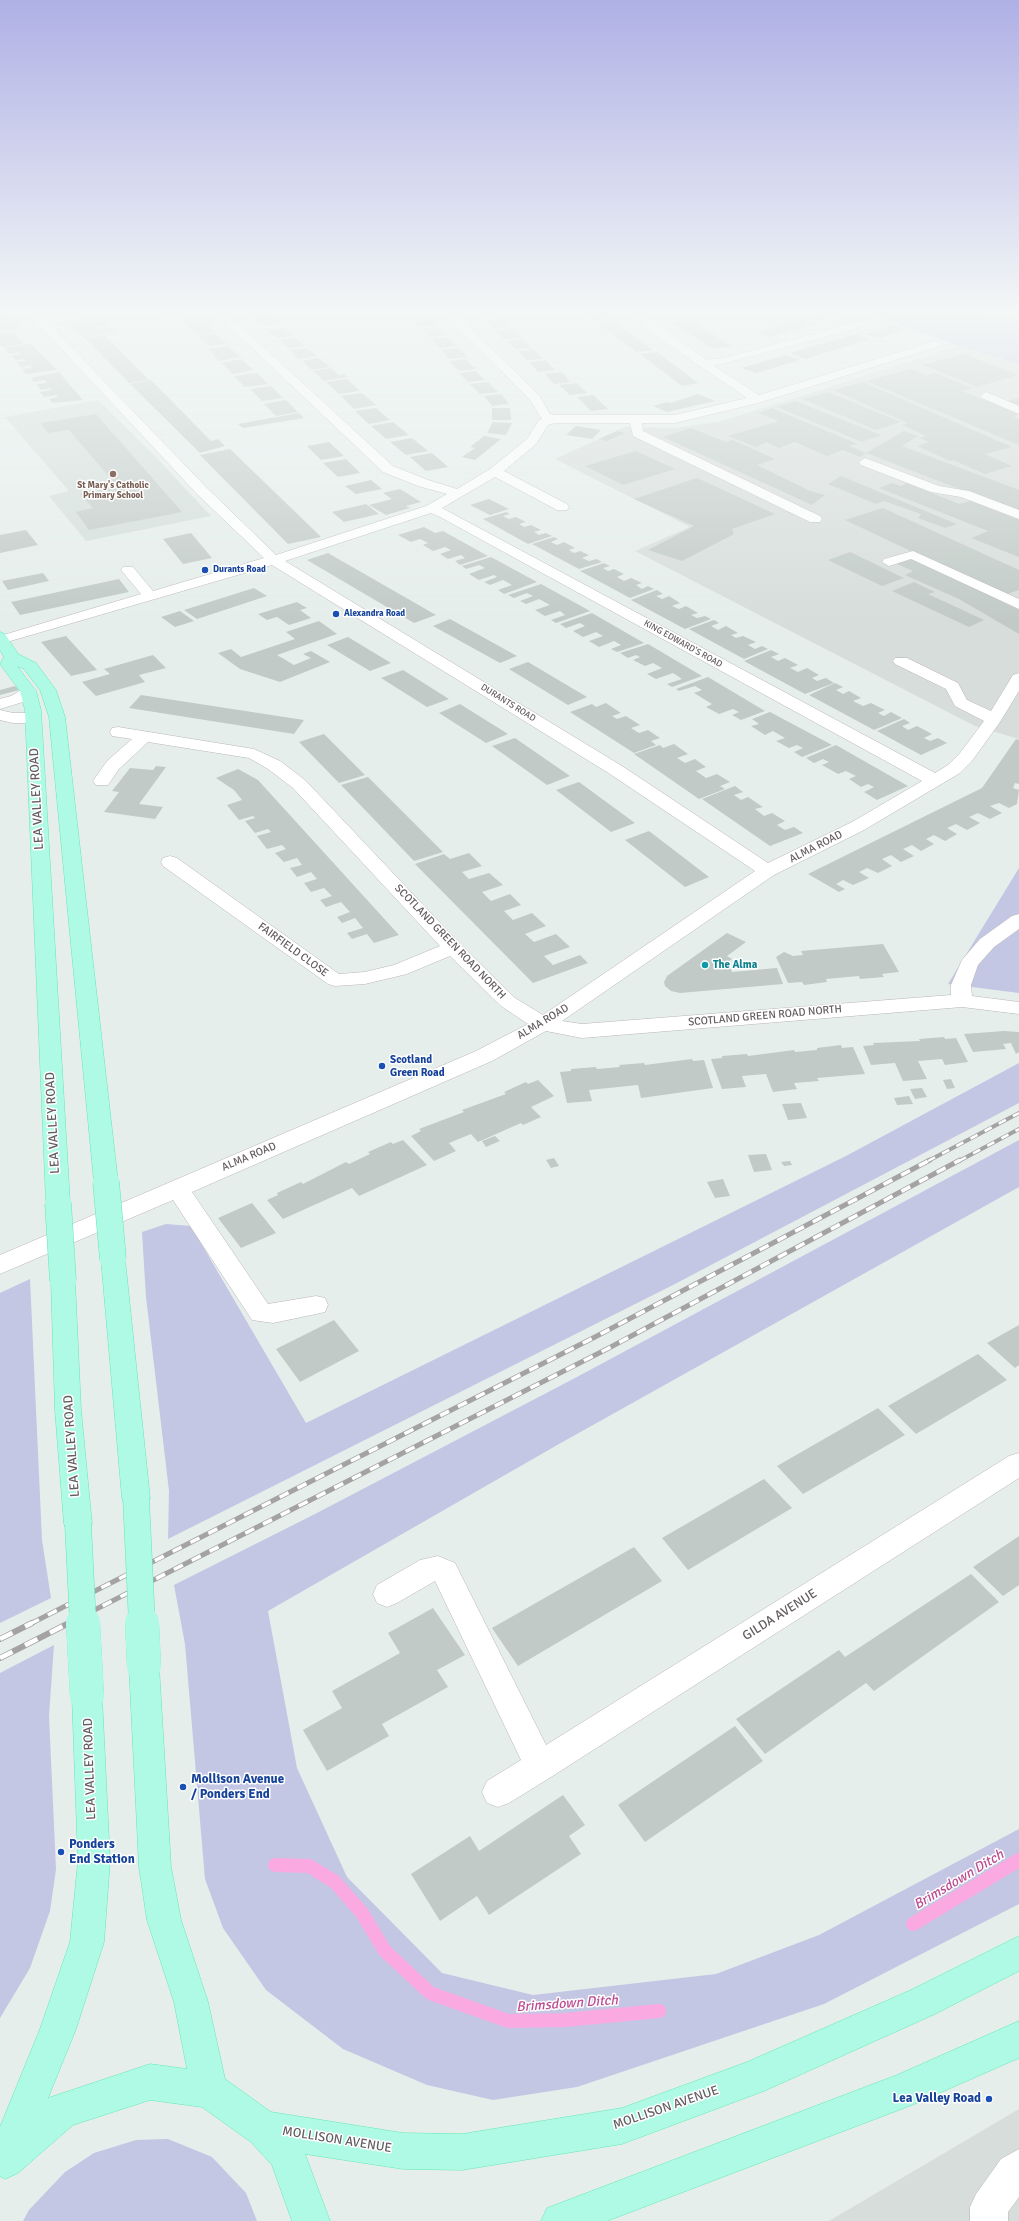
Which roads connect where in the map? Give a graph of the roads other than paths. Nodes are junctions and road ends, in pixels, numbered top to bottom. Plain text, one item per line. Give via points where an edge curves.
1 (130, 415) edge
2 (330, 415) edge
3 (544, 415) edge
4 (693, 415) edge
5 (553, 419) junction
6 (636, 420) junction
7 (865, 462) dead end
8 (495, 472) junction
9 (458, 493) junction
10 (562, 507) dead end
11 (431, 509) junction
12 (1019, 515) edge
13 (815, 518) dead end
14 (274, 560) junction
15 (889, 562) dead end
16 (128, 570) dead end
17 (150, 596) junction
18 (1019, 605) edge
19 (1, 638) edge
20 (12, 657) junction
21 (901, 661) dead end
22 (1019, 678) edge
23 (48, 690) junction
24 (28, 691) junction
25 (0, 704) edge
26 (0, 715) edge
27 (32, 718) junction
28 (994, 719) junction
29 (118, 732) dead end
30 (145, 736) junction
31 (934, 780) junction
32 (102, 781) dead end
33 (170, 862) dead end
34 (768, 871) junction
35 (1019, 920) edge
36 (453, 948) junction
37 (962, 1001) junction
38 (1019, 1008) edge
39 (543, 1024) junction
40 (178, 1188) junction
41 (0, 1265) edge
42 (316, 1305) dead end
43 (1019, 1464) edge
44 (387, 1594) dead end
45 (540, 1766) junction
46 (498, 1792) dead end
47 (1019, 1953) edge
48 (1019, 2039) edge
49 (209, 2090) junction
50 (264, 2129) junction
51 (2, 2163) edge
52 (1019, 2168) edge
53 (310, 2221) edge
54 (560, 2221) edge
55 (989, 2221) edge

1 - 14 street, DURANTS ROAD via 202,491
2 - 9 street via 388,469
3 - 5 street
4 - 6 street via 675,419
5 - 6 street
5 - 8 street via 543,423 532,442
6 - 13 street via 637,434
7 - 12 street via 936,489 964,494
8 - 9 street
8 - 10 street
9 - 11 street
11 - 14 street
11 - 31 street, KING EDWARD'S ROAD via 452,518
14 - 17 street
14 - 34 street, DURANTS ROAD via 610,766
15 - 18 street via 913,555
16 - 17 street
17 - 19 street via 47,628
19 - 20 main road
20 - 23 main road via 30,666
20 - 24 main road, LEA VALLEY ROAD via 8,664
21 - 28 street via 952,686 961,703
22 - 28 street, ALMA ROAD
23 - 27 main road via 46,714
23 - 49 main road, bridge via 57,717 136,1498 155,1867 164,1920 191,2002
24 - 25 street via 17,699
24 - 27 main road, LEA VALLEY ROAD via 33,710
26 - 27 street
27 - 51 main road, LEA VALLEY ROAD, bridge via 68,1410 78,1524 94,1861 87,1942 58,2029
28 - 31 street, ALMA ROAD via 966,757 954,769
29 - 30 street, SCOTLAND GREEN ROAD NORTH
30 - 32 street via 113,765
30 - 36 street, SCOTLAND GREEN ROAD NORTH via 254,754 274,765 299,784
31 - 34 street, ALMA ROAD via 858,826
33 - 36 street, FAIRFIELD CLOSE via 335,980 365,978 400,970
34 - 39 street, ALMA ROAD
35 - 37 street via 987,943 969,964 961,985
36 - 39 street, SCOTLAND GREEN ROAD NORTH via 508,1002
37 - 38 street, SCOTLAND GREEN ROAD NORTH
37 - 39 street, SCOTLAND GREEN ROAD NORTH via 582,1030
39 - 40 street, ALMA ROAD via 484,1056
40 - 41 street, ALMA ROAD
40 - 42 street via 190,1210 261,1313 273,1314
43 - 45 street, GILDA AVENUE
44 - 45 street via 430,1569 438,1568 445,1572
45 - 46 street, GILDA AVENUE
47 - 50 main road, MOLLISON AVENUE via 923,2002 750,2078 622,2126 462,2152 403,2151
48 - 54 main road via 899,2092
49 - 50 main road
49 - 51 main road via 150,2082 62,2110
50 - 53 main road via 286,2153
52 - 55 street via 988,2207

